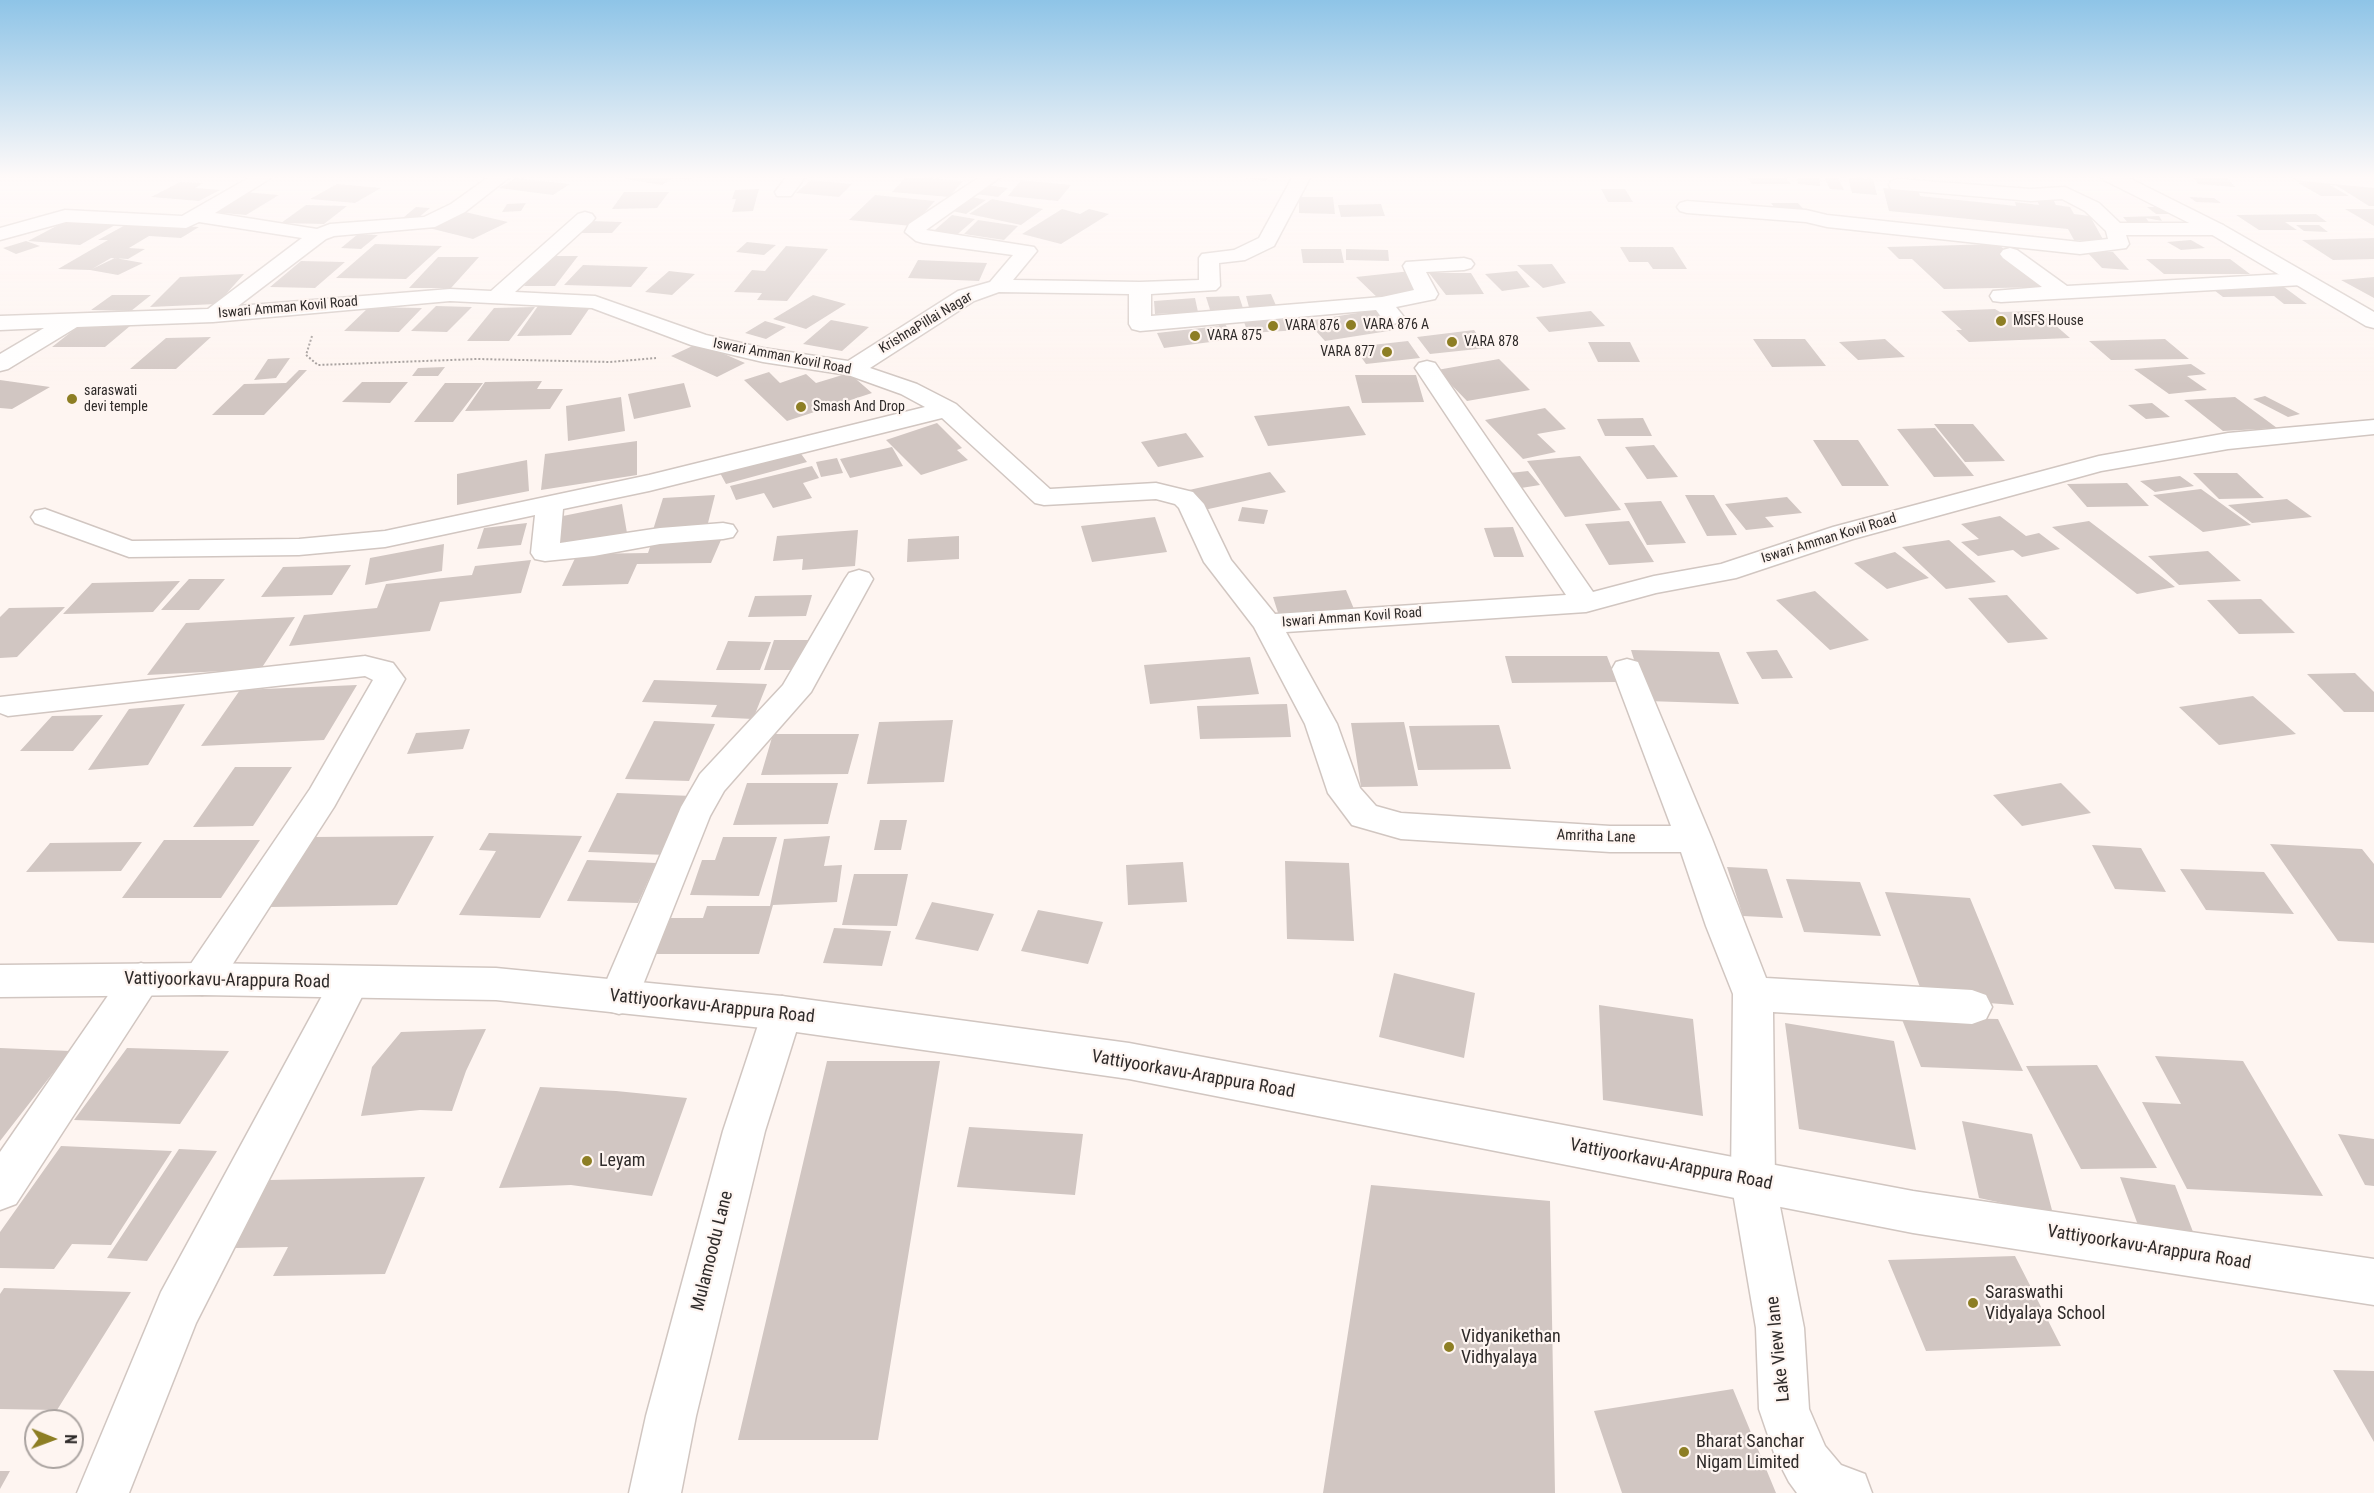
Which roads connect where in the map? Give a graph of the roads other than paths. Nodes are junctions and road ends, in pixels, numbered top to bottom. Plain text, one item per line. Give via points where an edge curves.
1 (306, 246) edge
2 (554, 246) edge
3 (988, 246) edge
4 (1259, 246) edge
5 (2058, 246) edge
6 (2103, 246) edge
7 (2244, 246) edge
8 (2010, 254) dead end
9 (1464, 264) dead end
10 (2302, 279) junction
11 (997, 286) junction
12 (1140, 288) junction
13 (2063, 293) junction
14 (498, 296) junction
15 (2001, 296) dead end
16 (213, 315) junction
17 (73, 320) junction
18 (2374, 321) edge
19 (0, 322) edge
20 (0, 364) edge
21 (1427, 368) dead end
22 (852, 369) junction
23 (947, 410) junction
24 (2374, 427) edge
25 (550, 504) junction
26 (45, 517) dead end
27 (723, 531) dead end
28 (859, 579) dead end
29 (1586, 603) junction
30 (1267, 624) junction
31 (1627, 669) dead end
32 (8, 705) dead end
33 (1694, 839) junction
34 (141, 979) junction
35 (202, 979) junction
36 (0, 981) edge
37 (349, 983) junction
38 (1753, 994) junction
39 (619, 998) junction
40 (1972, 1007) dead end
41 (782, 1013) junction
42 (1753, 1181) junction
43 (0, 1189) edge
44 (2374, 1282) edge
45 (1832, 1490) edge
46 (103, 1493) edge
47 (655, 1493) edge

1 - 16 street
2 - 14 street
3 - 11 street via 1028,251
4 - 12 street via 1238,256 1209,258 1209,286
5 - 6 street
7 - 10 street
8 - 13 street
9 - 12 street via 1413,266 1427,294 1388,310 1140,324
10 - 13 street
10 - 18 street
11 - 12 street
11 - 22 street, KrishnaPillai Nagar via 966,296
13 - 15 street
14 - 16 street, Iswari Amman Kovil Road via 450,295
14 - 22 street, Iswari Amman Kovil Road via 595,302 699,340
16 - 17 street, Iswari Amman Kovil Road
17 - 19 street, Iswari Amman Kovil Road
17 - 20 street
21 - 29 street
22 - 23 street, Iswari Amman Kovil Road via 909,389
23 - 25 street
23 - 30 street, Iswari Amman Kovil Road via 1044,497 1156,491 1184,498 1191,504 1218,562
24 - 29 street, Iswari Amman Kovil Road via 2228,441 2099,464 1843,533 1726,572
25 - 26 street via 385,539 299,547 129,549
25 - 27 street via 545,553
28 - 39 street via 795,692 712,783 693,816
29 - 30 street, Iswari Amman Kovil Road
30 - 33 street, Amritha Lane via 1321,724 1345,793 1364,816 1401,826 1610,839
31 - 33 street
32 - 35 street via 365,666 382,670 389,679 322,798
33 - 38 street
34 - 35 street, Vattiyoorkavu-Arappura Road
34 - 36 street, Vattiyoorkavu-Arappura Road
34 - 43 street
35 - 37 street, Vattiyoorkavu-Arappura Road
37 - 39 street, Vattiyoorkavu-Arappura Road via 496,984
37 - 46 street via 178,1309
38 - 40 street
38 - 42 street
39 - 41 street, Vattiyoorkavu-Arappura Road
41 - 42 street, Vattiyoorkavu-Arappura Road via 1129,1061
41 - 47 street, Mulamoodu Lane via 744,1131
42 - 44 street, Vattiyoorkavu-Arappura Road via 1913,1212
42 - 45 street, Lake View lane via 1780,1328 1784,1409 1807,1464

